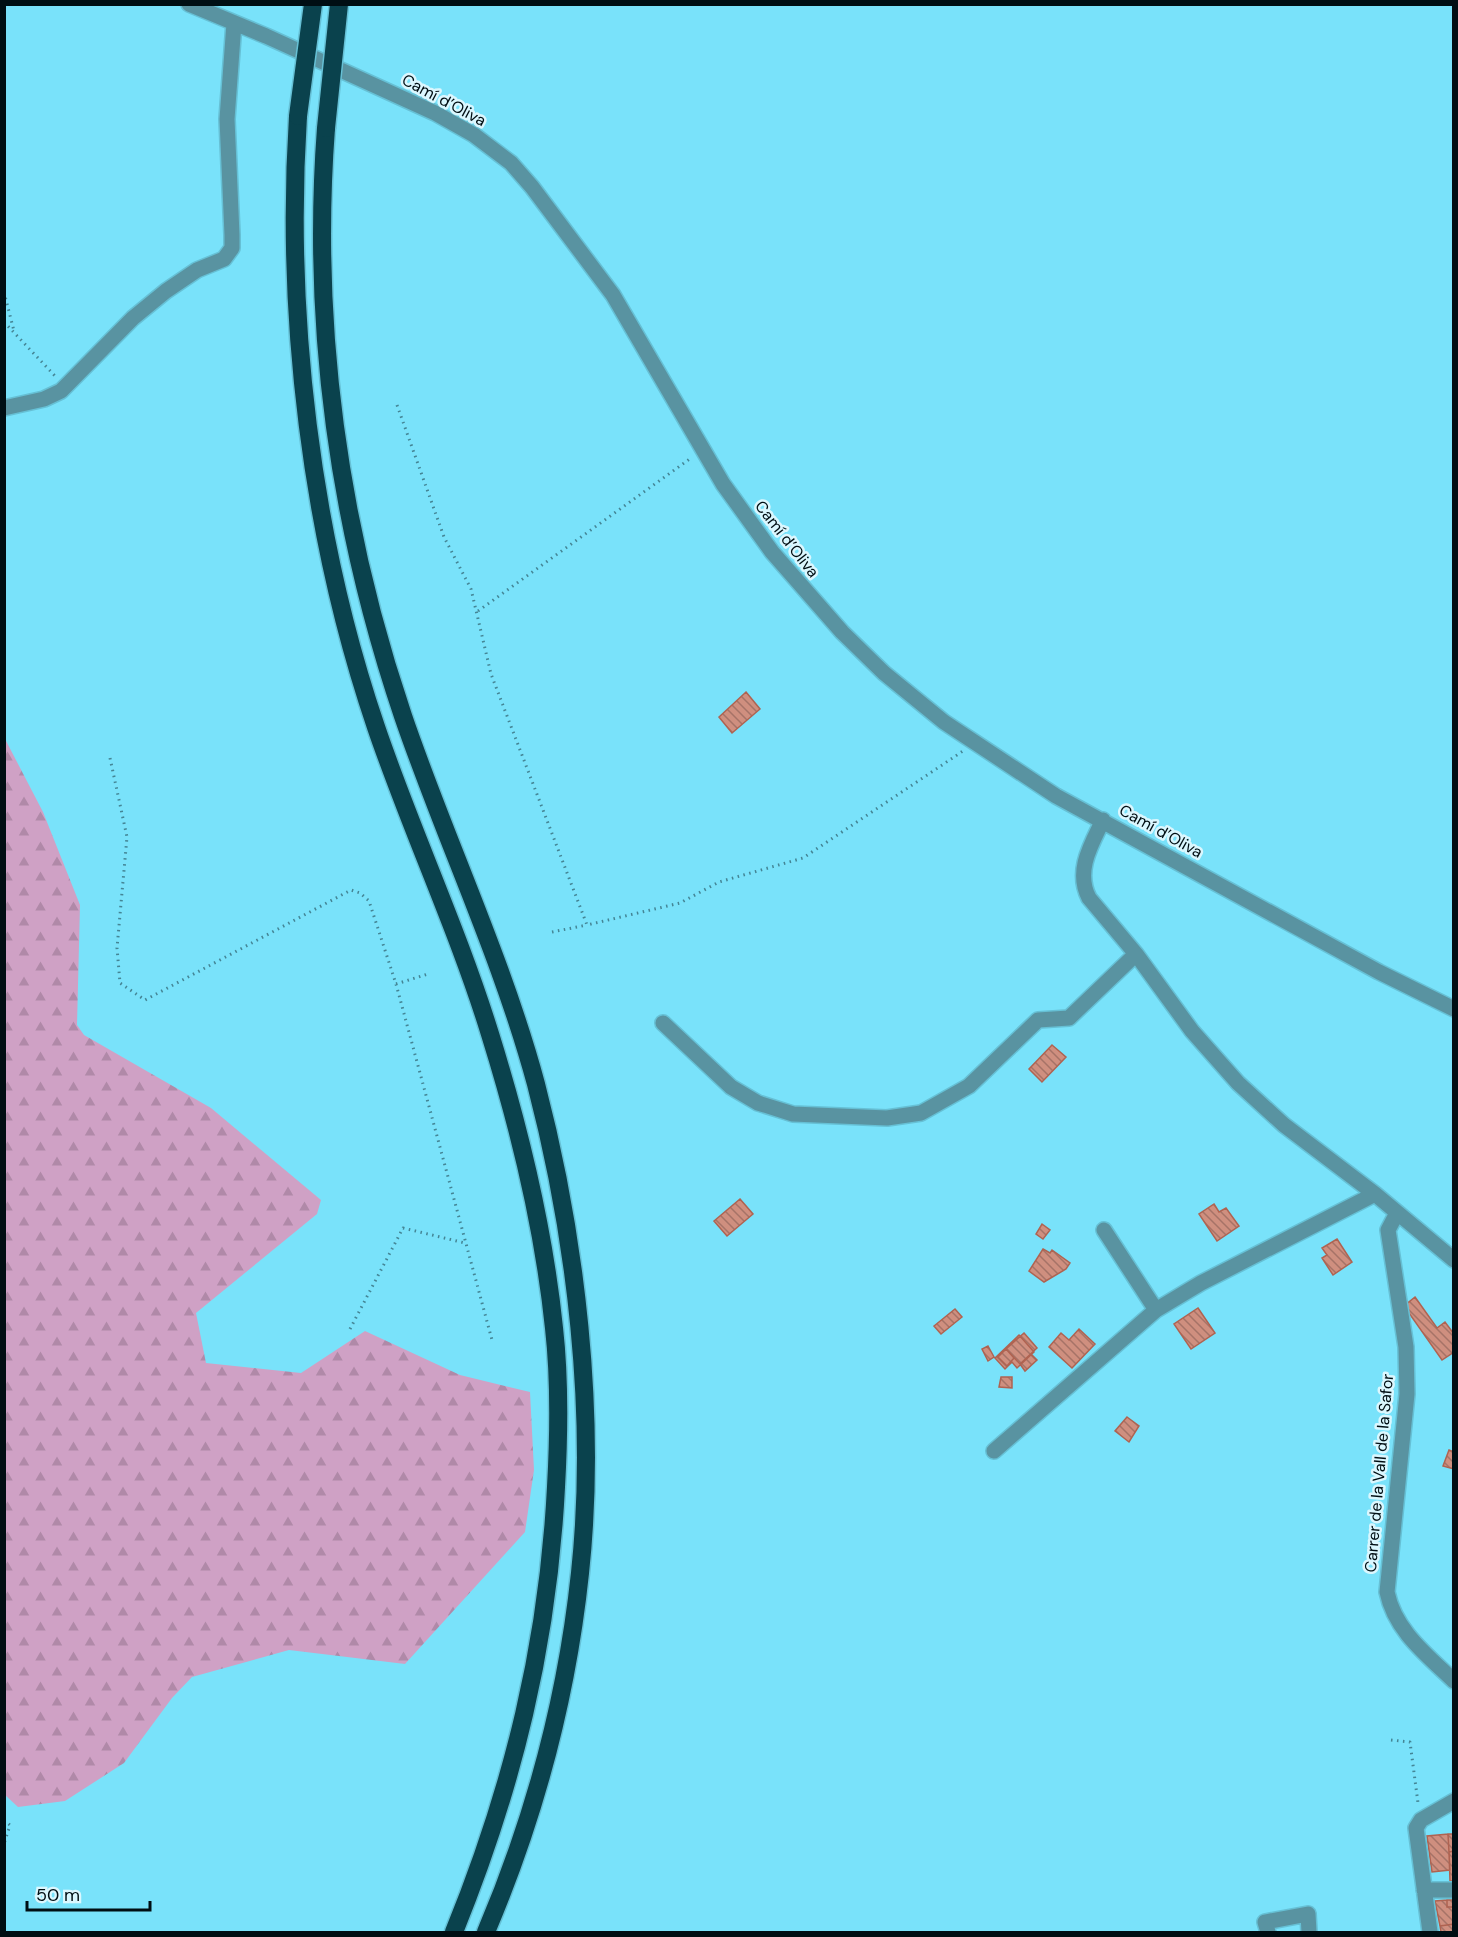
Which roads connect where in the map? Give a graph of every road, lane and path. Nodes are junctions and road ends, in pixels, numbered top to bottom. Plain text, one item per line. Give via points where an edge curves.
1 (189, 4) edge
2 (313, 4) edge
3 (339, 4) edge
4 (234, 23) junction
5 (4, 141) edge
6 (4, 159) edge
7 (4, 292) edge
8 (4, 322) edge
9 (15, 333) junction
10 (65, 387) junction
11 (397, 405) dead end
12 (4, 408) edge
13 (703, 450) junction
14 (478, 611) junction
15 (974, 744) junction
16 (110, 758) dead end
17 (1103, 820) junction
18 (587, 925) junction
19 (552, 932) dead end
20 (1136, 954) junction
21 (428, 974) dead end
22 (396, 984) junction
23 (1454, 1009) edge
24 (663, 1023) dead end
25 (1375, 1194) junction
26 (1397, 1213) junction
27 (1104, 1230) dead end
28 (465, 1243) junction
29 (1454, 1260) edge
30 (1156, 1310) junction
31 (350, 1329) dead end
32 (492, 1340) dead end
33 (994, 1451) dead end
34 (1454, 1681) edge
35 (1391, 1740) dead end
36 (1454, 1801) edge
37 (4, 1820) edge
38 (1421, 1820) junction
39 (4, 1844) edge
40 (1424, 1890) junction
41 (1454, 1890) edge
42 (454, 1932) edge
43 (486, 1932) edge
44 (1268, 1932) edge
45 (1309, 1932) edge
46 (1430, 1932) edge

1 - 4 street, Camí d’Oliva
2 - 42 highway, bridge via 298,116 294,221 302,357 317,487 351,646 376,727 490,1032 528,1180 554,1325 559,1391 547,1606 519,1741 478,1873
3 - 43 highway, bridge via 321,190 327,357 336,435 357,548 382,648 536,1086 561,1207 582,1345 585,1449 580,1573 565,1666 530,1818
4 - 10 street via 227,119 232,248 224,259 182,280 141,312
4 - 13 street, Camí d’Oliva via 454,123 518,171 613,295
5 - 6 path
7 - 9 path
8 - 9 path
9 - 10 path
10 - 12 street via 44,399
11 - 14 path via 444,537
13 - 14 path
13 - 15 street, Camí d’Oliva via 747,519 842,632 884,673
14 - 18 path via 491,674
15 - 17 street, Camí d’Oliva via 1056,796
15 - 18 path via 803,858 719,882 680,903
16 - 22 path via 128,837 117,948 120,983 145,1000 351,890 369,902
17 - 20 street via 1083,870 1084,888
17 - 23 street, Camí d’Oliva
18 - 19 path
20 - 24 street via 1069,1018 1030,1024 969,1086 921,1113 901,1118 802,1115 758,1103 731,1087
20 - 25 street via 1172,1006 1231,1076 1284,1125
21 - 22 path
22 - 28 path
25 - 26 street
25 - 30 street
26 - 29 street
26 - 34 street, Carrer de la Vall de la Safor via 1388,1230 1406,1347 1407,1394 1387,1592 1405,1632
27 - 30 street
28 - 31 path via 403,1228
28 - 32 path
30 - 33 street
35 - 38 path via 1410,1742
36 - 38 street
37 - 39 path via 10,1825
38 - 40 street via 1416,1828
40 - 41 street
40 - 46 street
44 - 45 street via 1265,1922 1308,1914

